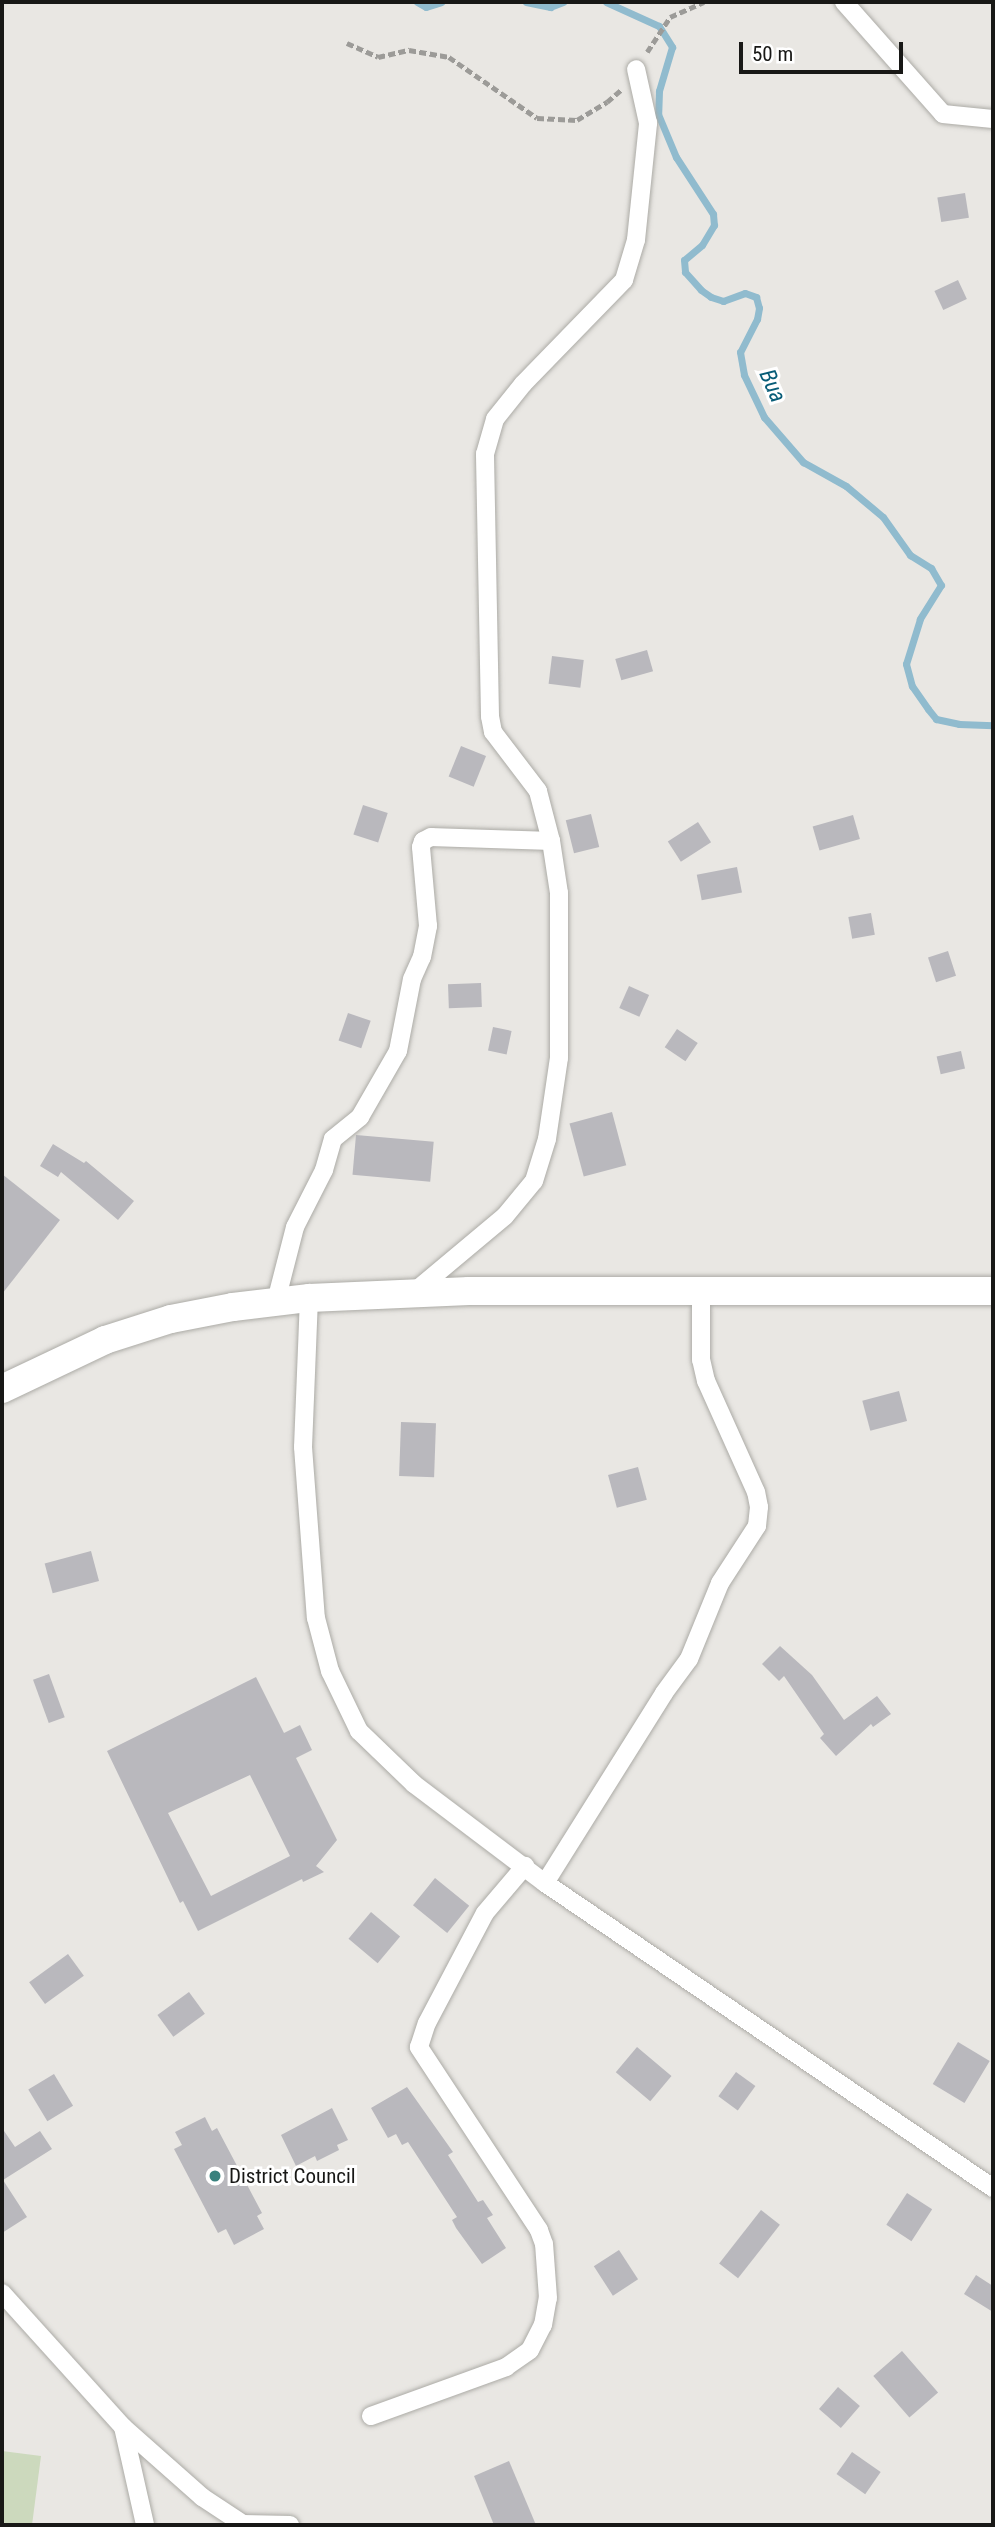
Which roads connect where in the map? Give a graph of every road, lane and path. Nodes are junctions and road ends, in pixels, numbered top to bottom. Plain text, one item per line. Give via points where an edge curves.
1 (704, 2) edge
2 (844, 2) edge
3 (347, 43) dead end
4 (643, 59) junction
5 (993, 119) edge
6 (551, 841) junction
7 (701, 1291) junction
8 (993, 1291) edge
9 (413, 1293) junction
10 (309, 1298) junction
11 (276, 1301) junction
12 (2, 1389) edge
13 (525, 1867) junction
14 (545, 1883) junction
15 (993, 2188) edge
16 (2, 2292) edge
17 (371, 2416) dead end
18 (123, 2427) junction
19 (145, 2525) edge
20 (243, 2525) edge
21 (290, 2525) edge

1 - 4 path via 670,17
2 - 5 street via 943,114
3 - 4 path via 378,57 409,50 449,57 537,118 555,120 577,120 607,102
4 - 6 street via 648,123 636,240 624,280 495,419 485,454 490,716 493,732 538,790
6 - 9 street via 559,893 561,988 559,1058 547,1139 534,1181 505,1216
6 - 11 street via 431,836 424,841 428,926 398,1051 360,1116 332,1139 324,1170 295,1227
7 - 8 highway
7 - 9 highway
7 - 14 street via 701,1360 706,1381 756,1492 757,1526 720,1583 689,1659
9 - 10 highway
10 - 11 highway
10 - 13 street via 303,1447 316,1618 330,1671 359,1731 414,1784
11 - 12 highway via 171,1319 105,1340
13 - 14 street
13 - 17 street via 485,1913 427,2022 419,2047 539,2230 548,2298 543,2325 530,2350 506,2367
14 - 15 street
16 - 18 street
18 - 19 street
18 - 20 street via 202,2497
20 - 21 street

